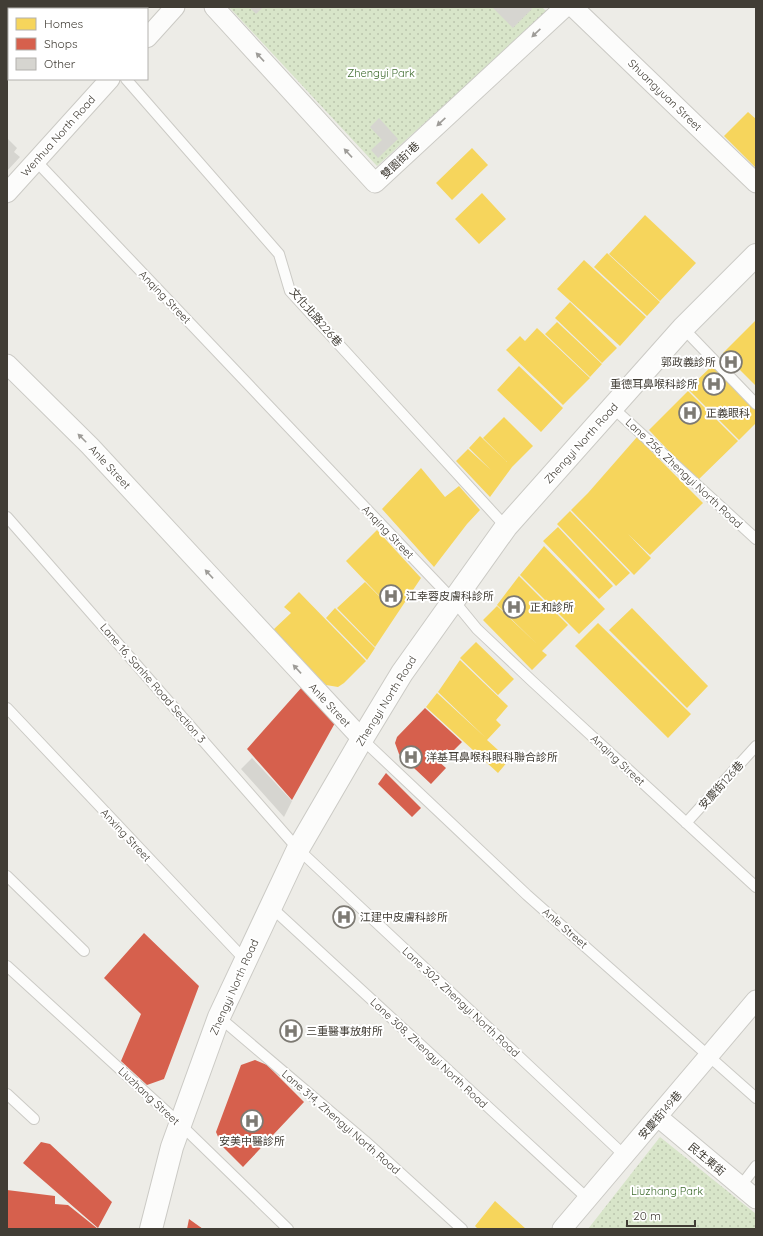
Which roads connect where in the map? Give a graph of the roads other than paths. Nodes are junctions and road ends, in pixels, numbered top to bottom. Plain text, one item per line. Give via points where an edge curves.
1 (175, 7) edge
2 (214, 7) edge
3 (565, 7) edge
4 (573, 7) edge
5 (148, 37) edge
6 (109, 80) edge
7 (127, 80) edge
8 (36, 161) junction
9 (756, 183) edge
10 (7, 192) edge
11 (756, 255) edge
12 (683, 328) junction
13 (7, 364) edge
14 (756, 404) edge
15 (612, 407) junction
16 (7, 518) edge
17 (506, 527) junction
18 (756, 539) edge
19 (454, 601) junction
20 (7, 708) edge
21 (362, 739) junction
22 (756, 746) edge
23 (686, 823) junction
24 (298, 849) junction
25 (7, 876) edge
26 (756, 887) edge
27 (271, 907) junction
28 (84, 951) dead end
29 (246, 961) junction
30 (7, 966) edge
31 (756, 1000) edge
32 (219, 1017) junction
33 (710, 1056) junction
34 (7, 1094) edge
35 (756, 1098) edge
36 (658, 1117) junction
37 (34, 1119) dead end
38 (180, 1124) junction
39 (624, 1156) junction
40 (756, 1166) edge
41 (740, 1187) junction
42 (588, 1199) junction
43 (756, 1199) edge
44 (151, 1229) edge
45 (288, 1229) edge
46 (462, 1229) edge
47 (562, 1229) edge

1 - 5 street
3 -> 2 street, 雙園街1巷 via 376,183
4 - 9 street, Shuangyuan Street
6 - 8 street, Wenhua North Road
7 - 17 lane, 文化北路226巷 via 279,254 290,291
8 - 10 street, Wenhua North Road
8 - 19 lane, Anqing Street
11 - 12 street, Zhengyi North Road
12 - 14 lane
12 - 15 street, Zhengyi North Road
21 -> 13 street, Anle Street via 90,446
15 - 17 street, Zhengyi North Road
15 - 18 lane, Lane 256, Zhengyi North Road
16 - 24 lane, Lane 16, Sanhe Road Section 3
17 - 19 street, Zhengyi North Road
19 - 21 street, Zhengyi North Road via 402,673
19 - 23 lane, Anqing Street via 483,634
20 - 29 lane, Anxing Street
21 - 24 street, Zhengyi North Road
21 - 33 lane, Anle Street via 527,895
22 - 23 lane, 安慶街126巷
23 - 26 lane, Anqing Street
24 - 27 street, Zhengyi North Road
24 - 39 lane, Lane 302, Zhengyi North Road
25 - 28 lane
27 - 29 street, Zhengyi North Road
27 - 42 lane, Lane 308, Zhengyi North Road
29 - 32 street, Zhengyi North Road
30 - 38 lane, Liuzhang Street
31 - 33 street, 安慶街149巷
32 - 38 street, Zhengyi North Road
32 - 46 lane, Lane 314, Zhengyi North Road via 365,1141
33 - 35 lane, Anle Street
33 - 36 street, 安慶街149巷
34 - 37 lane
36 - 39 street, 安慶街149巷
36 - 41 street, 民生東街
38 - 44 street, Zhengyi North Road
38 - 45 lane, Liuzhang Street
39 - 42 street, 安慶街149巷
40 - 41 lane
41 - 43 street, 民生東街
42 - 47 street, 安慶街149巷

